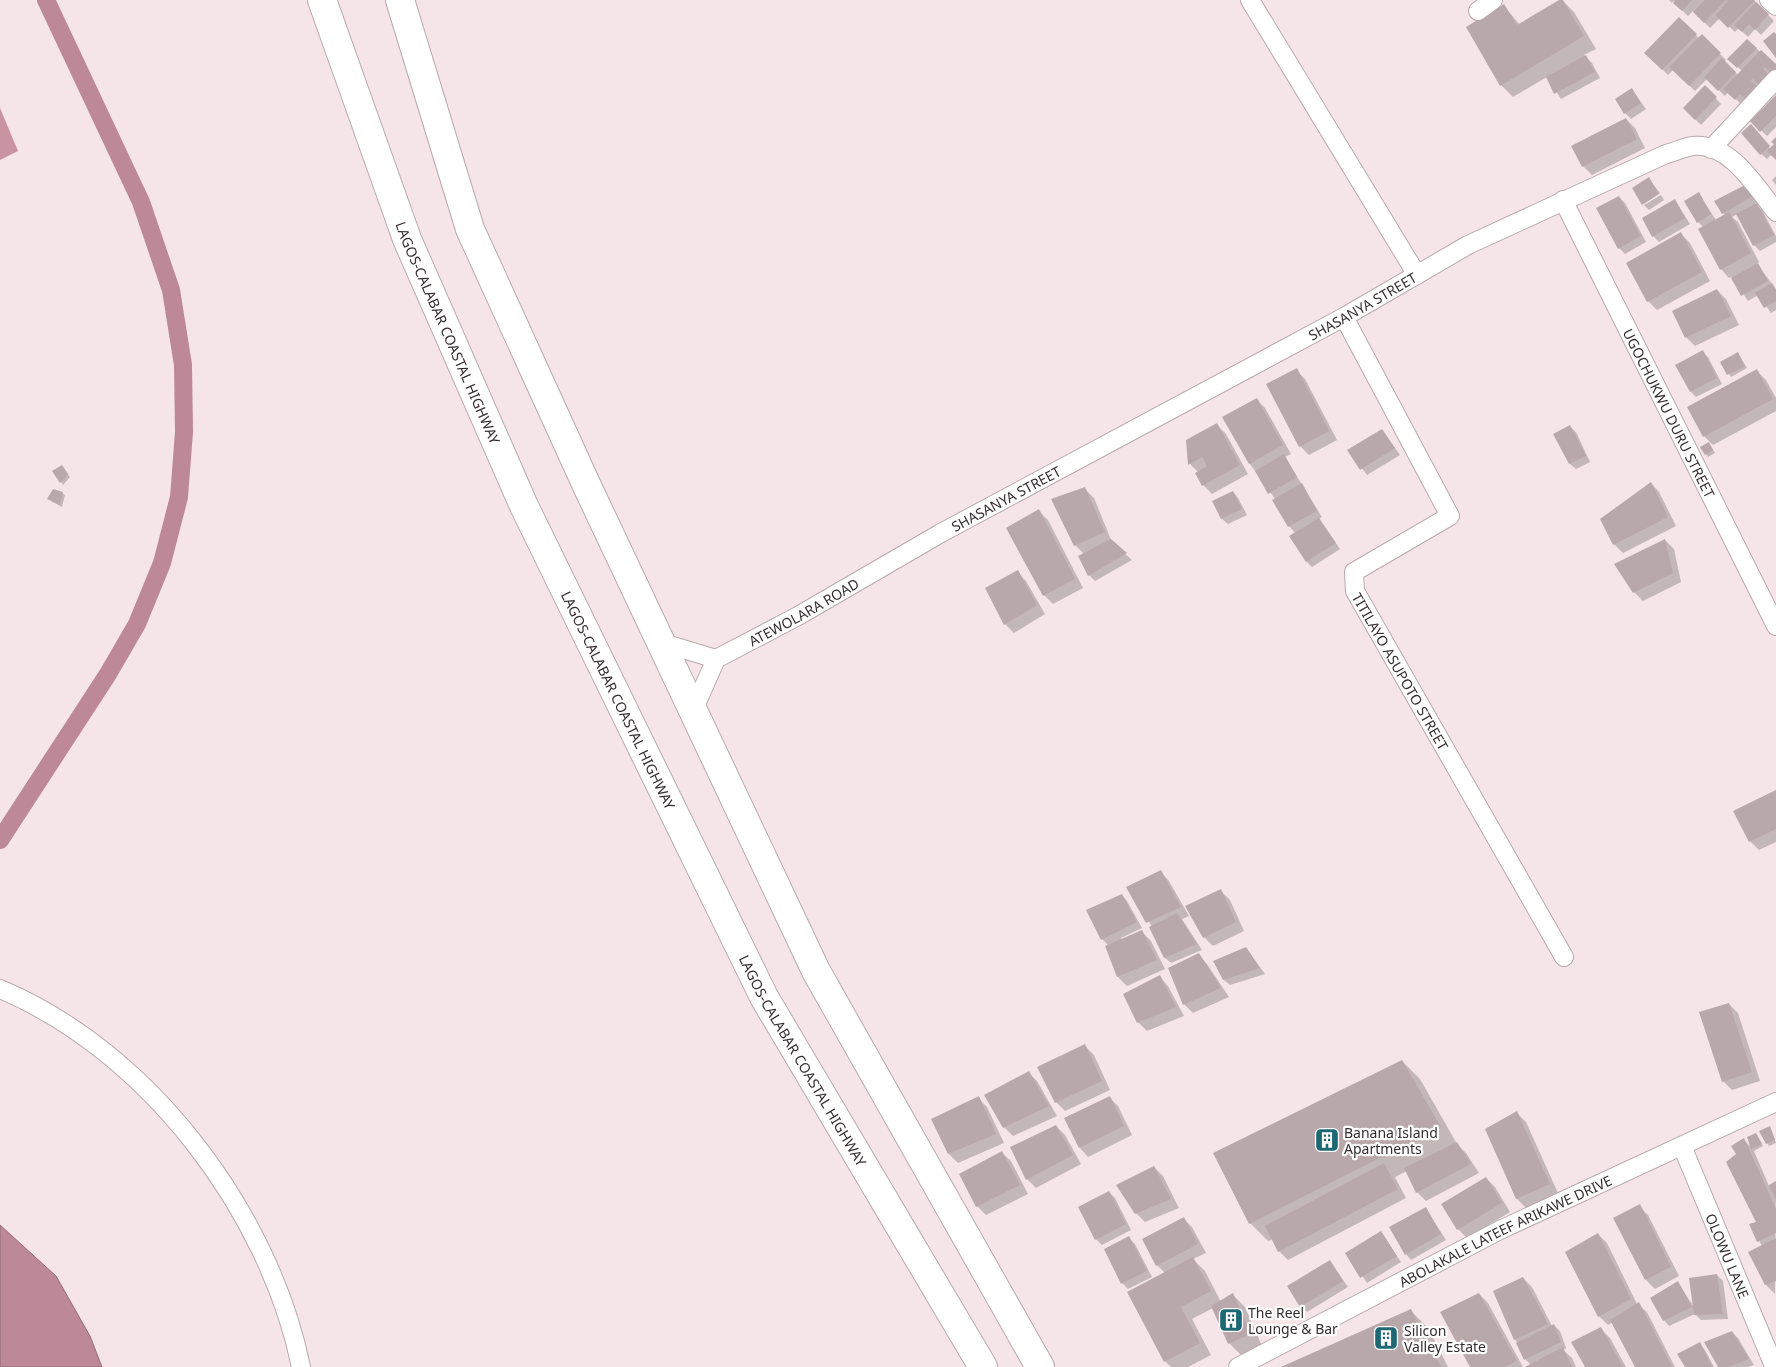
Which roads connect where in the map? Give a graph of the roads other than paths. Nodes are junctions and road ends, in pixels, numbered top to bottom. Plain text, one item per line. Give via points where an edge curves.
1 (322, 0) edge
2 (400, 0) edge
3 (1250, 0) edge
4 (1494, 0) edge
5 (1770, 0) edge
6 (1776, 6) edge
7 (1478, 11) dead end
8 (1776, 79) edge
9 (1712, 149) junction
10 (1563, 200) junction
11 (1776, 212) edge
12 (1417, 275) junction
13 (1344, 317) junction
14 (941, 533) joint
15 (1776, 626) edge
16 (660, 642) junction
17 (716, 659) junction
18 (693, 711) junction
19 (1564, 957) dead end
20 (0, 989) edge
21 (1776, 1102) edge
22 (1682, 1146) junction
23 (1774, 1366) edge
24 (301, 1367) edge
25 (983, 1367) edge
26 (1040, 1367) edge
27 (1238, 1367) edge

1 - 25 highway, LAGOS-CALABAR COASTAL HIGHWAY via 407,239 524,506 764,997
2 - 16 highway via 470,229
3 - 12 street
4 - 7 street
5 - 6 street
8 - 9 street
9 - 10 street, SHASANYA STREET via 1693,146 1666,154
9 - 11 street, SHASANYA STREET via 1730,158
10 - 12 street, SHASANYA STREET via 1468,245
10 - 15 street, UGOCHUKWU DURU STREET
12 - 13 street, SHASANYA STREET
13 - 14 street, SHASANYA STREET
13 - 19 street, TITILAYO ASUPOTO STREET via 1450,516 1354,572 1355,591
14 - 17 street, ATEWOLARA ROAD via 798,616
16 - 17 street
16 - 18 highway
17 - 18 street
18 - 26 highway via 816,971
20 - 24 street via 22,998 68,1026 110,1056 159,1100 240,1212 270,1271 293,1329
21 - 22 street, ABOLAKALE LATEEF ARIKAWE DRIVE
22 - 23 street, OLOWU LANE
22 - 27 street, ABOLAKALE LATEEF ARIKAWE DRIVE via 1500,1230

